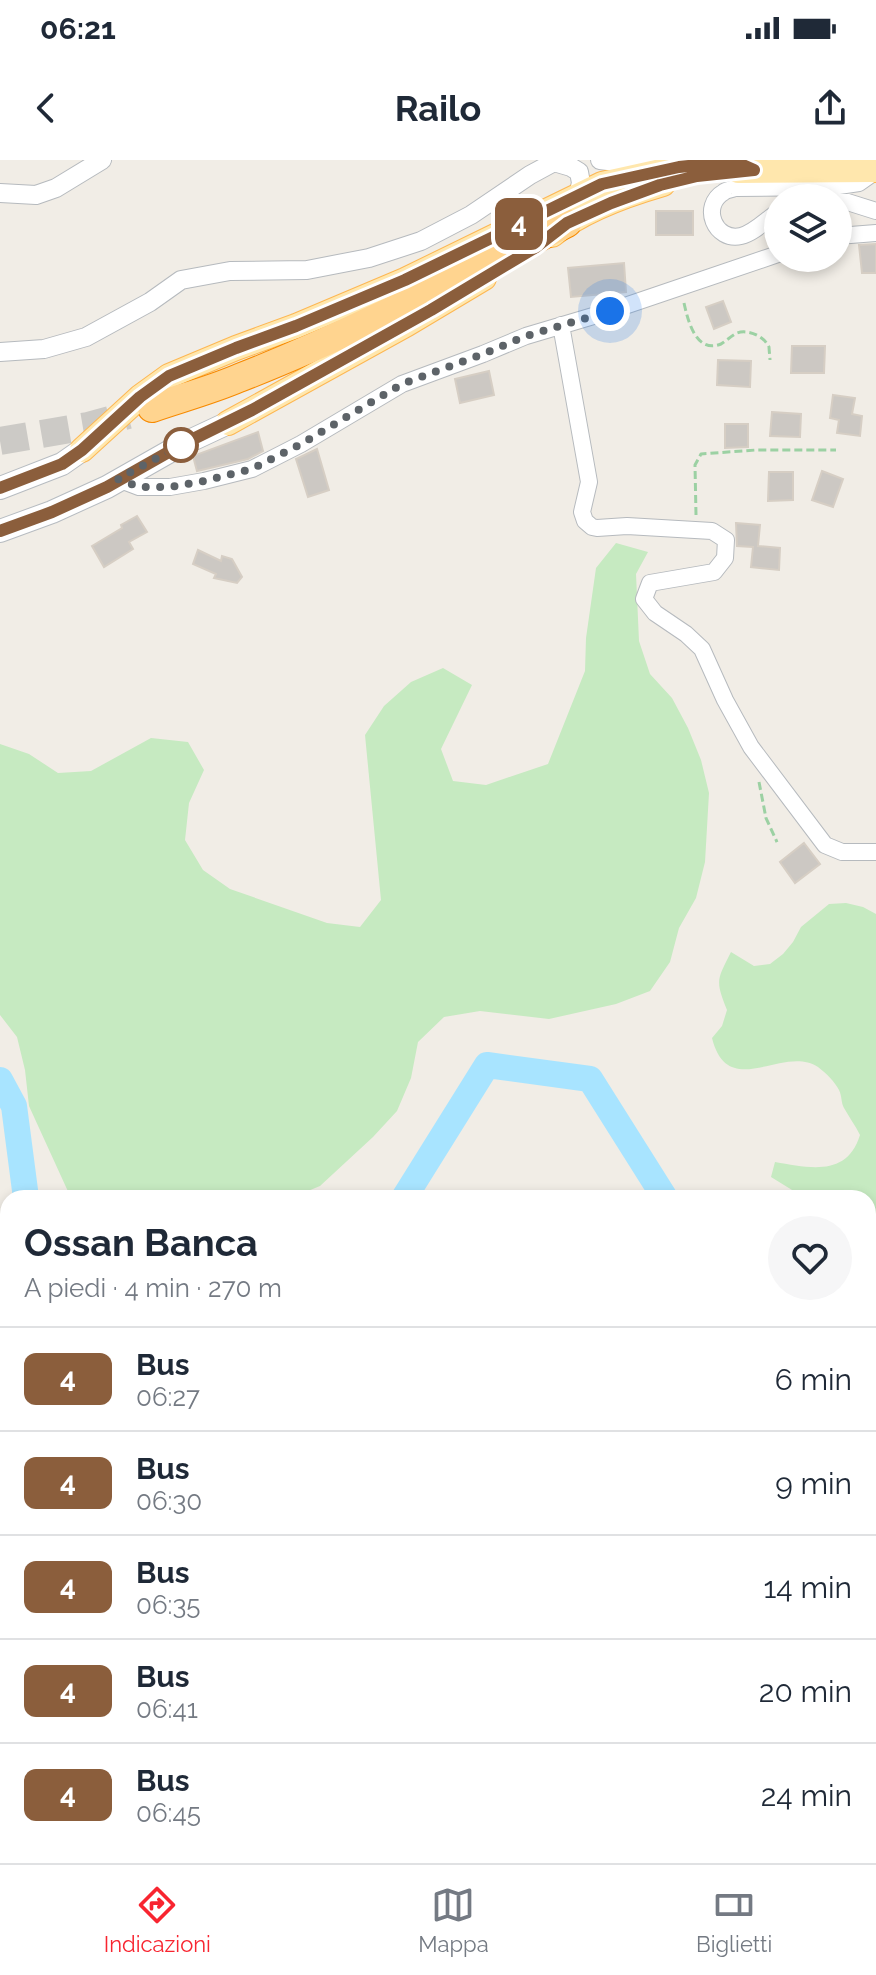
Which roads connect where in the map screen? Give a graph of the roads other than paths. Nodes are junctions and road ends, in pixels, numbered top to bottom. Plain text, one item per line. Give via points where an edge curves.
1 (102, 160) edge
2 (600, 160) edge
3 (558, 161) edge
4 (762, 165) edge
5 (679, 167) junction
6 (876, 170) edge
7 (852, 184) edge
8 (764, 188) edge
9 (0, 193) edge
10 (578, 195) junction
11 (852, 203) edge
12 (876, 211) edge
13 (764, 222) edge
14 (567, 223) junction
15 (876, 233) edge
16 (852, 235) edge
17 (764, 259) edge
18 (561, 325) junction
19 (0, 352) edge
20 (152, 408) tunnel mouth
21 (228, 423) joint
22 (82, 450) joint
23 (118, 479) junction
24 (0, 488) edge
25 (0, 531) edge
26 (876, 852) edge

1 - 9 street via 36,195
2 - 5 street
3 - 10 street via 579,172
3 - 19 street via 421,241 307,270 230,271 181,280 86,337 44,349
4 - 5 main road
4 - 6 main road
4 - 14 main road via 660,185
5 - 10 main road via 602,184
6 - 7 street
8 - 13 street via 724,191 712,207 712,218 727,236 738,237
10 - 22 main road via 405,280 169,376
11 - 12 street
14 - 20 highway via 293,356
14 - 21 main road via 407,324
15 - 16 street
17 - 18 street
18 - 23 street via 402,384 252,469 170,487 139,487
18 - 26 street via 589,482 585,521 597,528 712,531 726,540 725,558 714,572 650,583 644,599 702,649 751,747 825,845 842,852
21 - 23 main road
22 - 24 main road via 62,464
23 - 25 main road

